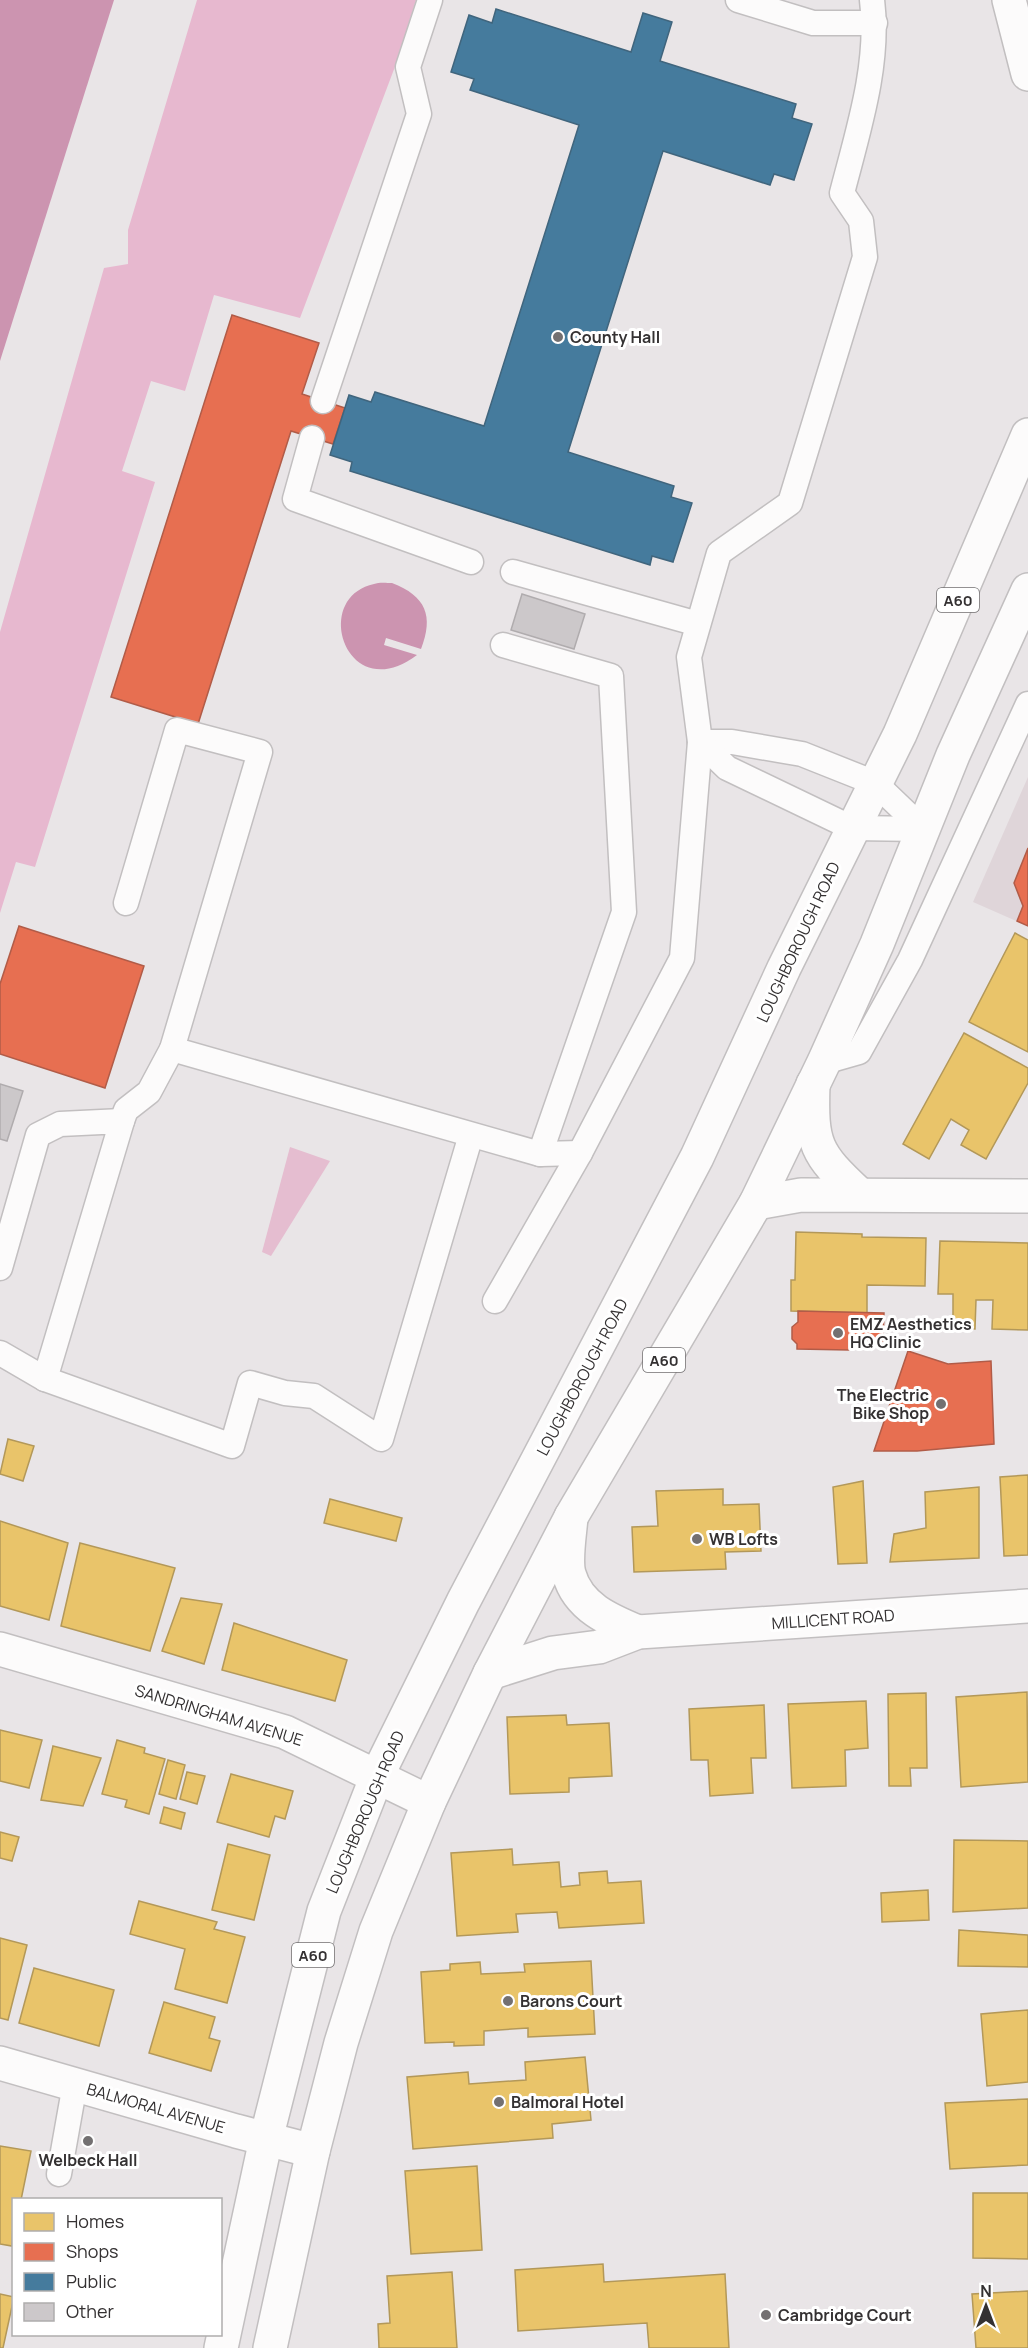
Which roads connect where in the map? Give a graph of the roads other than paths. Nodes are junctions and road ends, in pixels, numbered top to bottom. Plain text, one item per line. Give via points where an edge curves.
1 (430, 0) edge
2 (738, 0) edge
3 (1009, 0) edge
4 (873, 12) edge
5 (1028, 74) edge
6 (323, 401) dead end
7 (1028, 435) edge
8 (312, 438) dead end
9 (471, 562) dead end
10 (513, 572) dead end
11 (1028, 590) edge
12 (698, 624) junction
13 (503, 645) dead end
14 (1028, 704) edge
15 (700, 742) junction
16 (875, 783) junction
17 (852, 828) junction
18 (923, 829) junction
19 (126, 903) dead end
20 (172, 1049) junction
21 (818, 1073) junction
22 (122, 1121) junction
23 (471, 1135) junction
24 (580, 1153) junction
25 (540, 1154) junction
26 (860, 1194) junction
27 (1028, 1196) edge
28 (756, 1203) junction
29 (0, 1268) edge
30 (495, 1301) dead end
31 (0, 1353) edge
32 (45, 1379) junction
33 (571, 1517) junction
34 (1028, 1606) edge
35 (638, 1632) junction
36 (0, 1649) edge
37 (490, 1673) junction
38 (377, 1776) junction
39 (429, 1802) junction
40 (0, 2062) edge
41 (75, 2084) junction
42 (266, 2139) junction
43 (313, 2151) junction
44 (59, 2174) dead end
45 (221, 2348) edge
46 (270, 2348) edge

1 - 6 lane via 408,67 419,114
2 - 4 lane via 813,23
3 - 5 main road
4 - 12 lane via 866,96 842,193 861,221 865,257 790,503 719,553
7 - 16 main road, LOUGHBOROUGH ROAD / A60 via 900,734
8 - 9 lane via 295,499
10 - 12 lane
11 - 18 main road, A60 via 952,755
12 - 15 lane via 688,657
13 - 25 lane via 611,676 624,912
14 - 21 lane via 910,960 859,1052
15 - 16 lane via 732,742 802,754
15 - 17 lane via 727,768
15 - 24 lane via 682,958
16 - 17 main road, LOUGHBOROUGH ROAD / A60
16 - 18 lane
17 - 18 lane
17 - 38 main road, LOUGHBOROUGH ROAD / A60 via 697,1157
18 - 21 main road, A60 via 877,944
19 - 20 lane via 177,730 260,752
20 - 22 lane via 149,1092 126,1110
20 - 23 lane
21 - 26 main road via 812,1125 817,1147 832,1169
21 - 28 main road, A60
22 - 29 lane via 60,1124 38,1135
22 - 32 lane
23 - 25 lane
23 - 32 lane via 381,1439 314,1396 250,1383 232,1446
24 - 25 lane
24 - 30 lane
26 - 27 main road
26 - 28 main road via 801,1195
28 - 33 main road, A60
31 - 32 lane
33 - 35 main road, MILLICENT ROAD via 569,1572 577,1592 590,1608
33 - 37 main road, A60
34 - 35 main road, MILLICENT ROAD
35 - 37 main road, MILLICENT ROAD via 599,1647 553,1653
36 - 38 main road, SANDRINGHAM AVENUE via 285,1732
37 - 39 main road, A60
38 - 39 main road, SANDRINGHAM AVENUE
38 - 42 main road, LOUGHBOROUGH ROAD / A60 via 324,1911
39 - 43 main road, A60 via 376,1931
40 - 41 main road, BALMORAL AVENUE
41 - 42 main road, BALMORAL AVENUE
41 - 44 lane
42 - 43 main road, BALMORAL AVENUE
42 - 45 main road, LOUGHBOROUGH ROAD / A60
43 - 46 main road, A60

